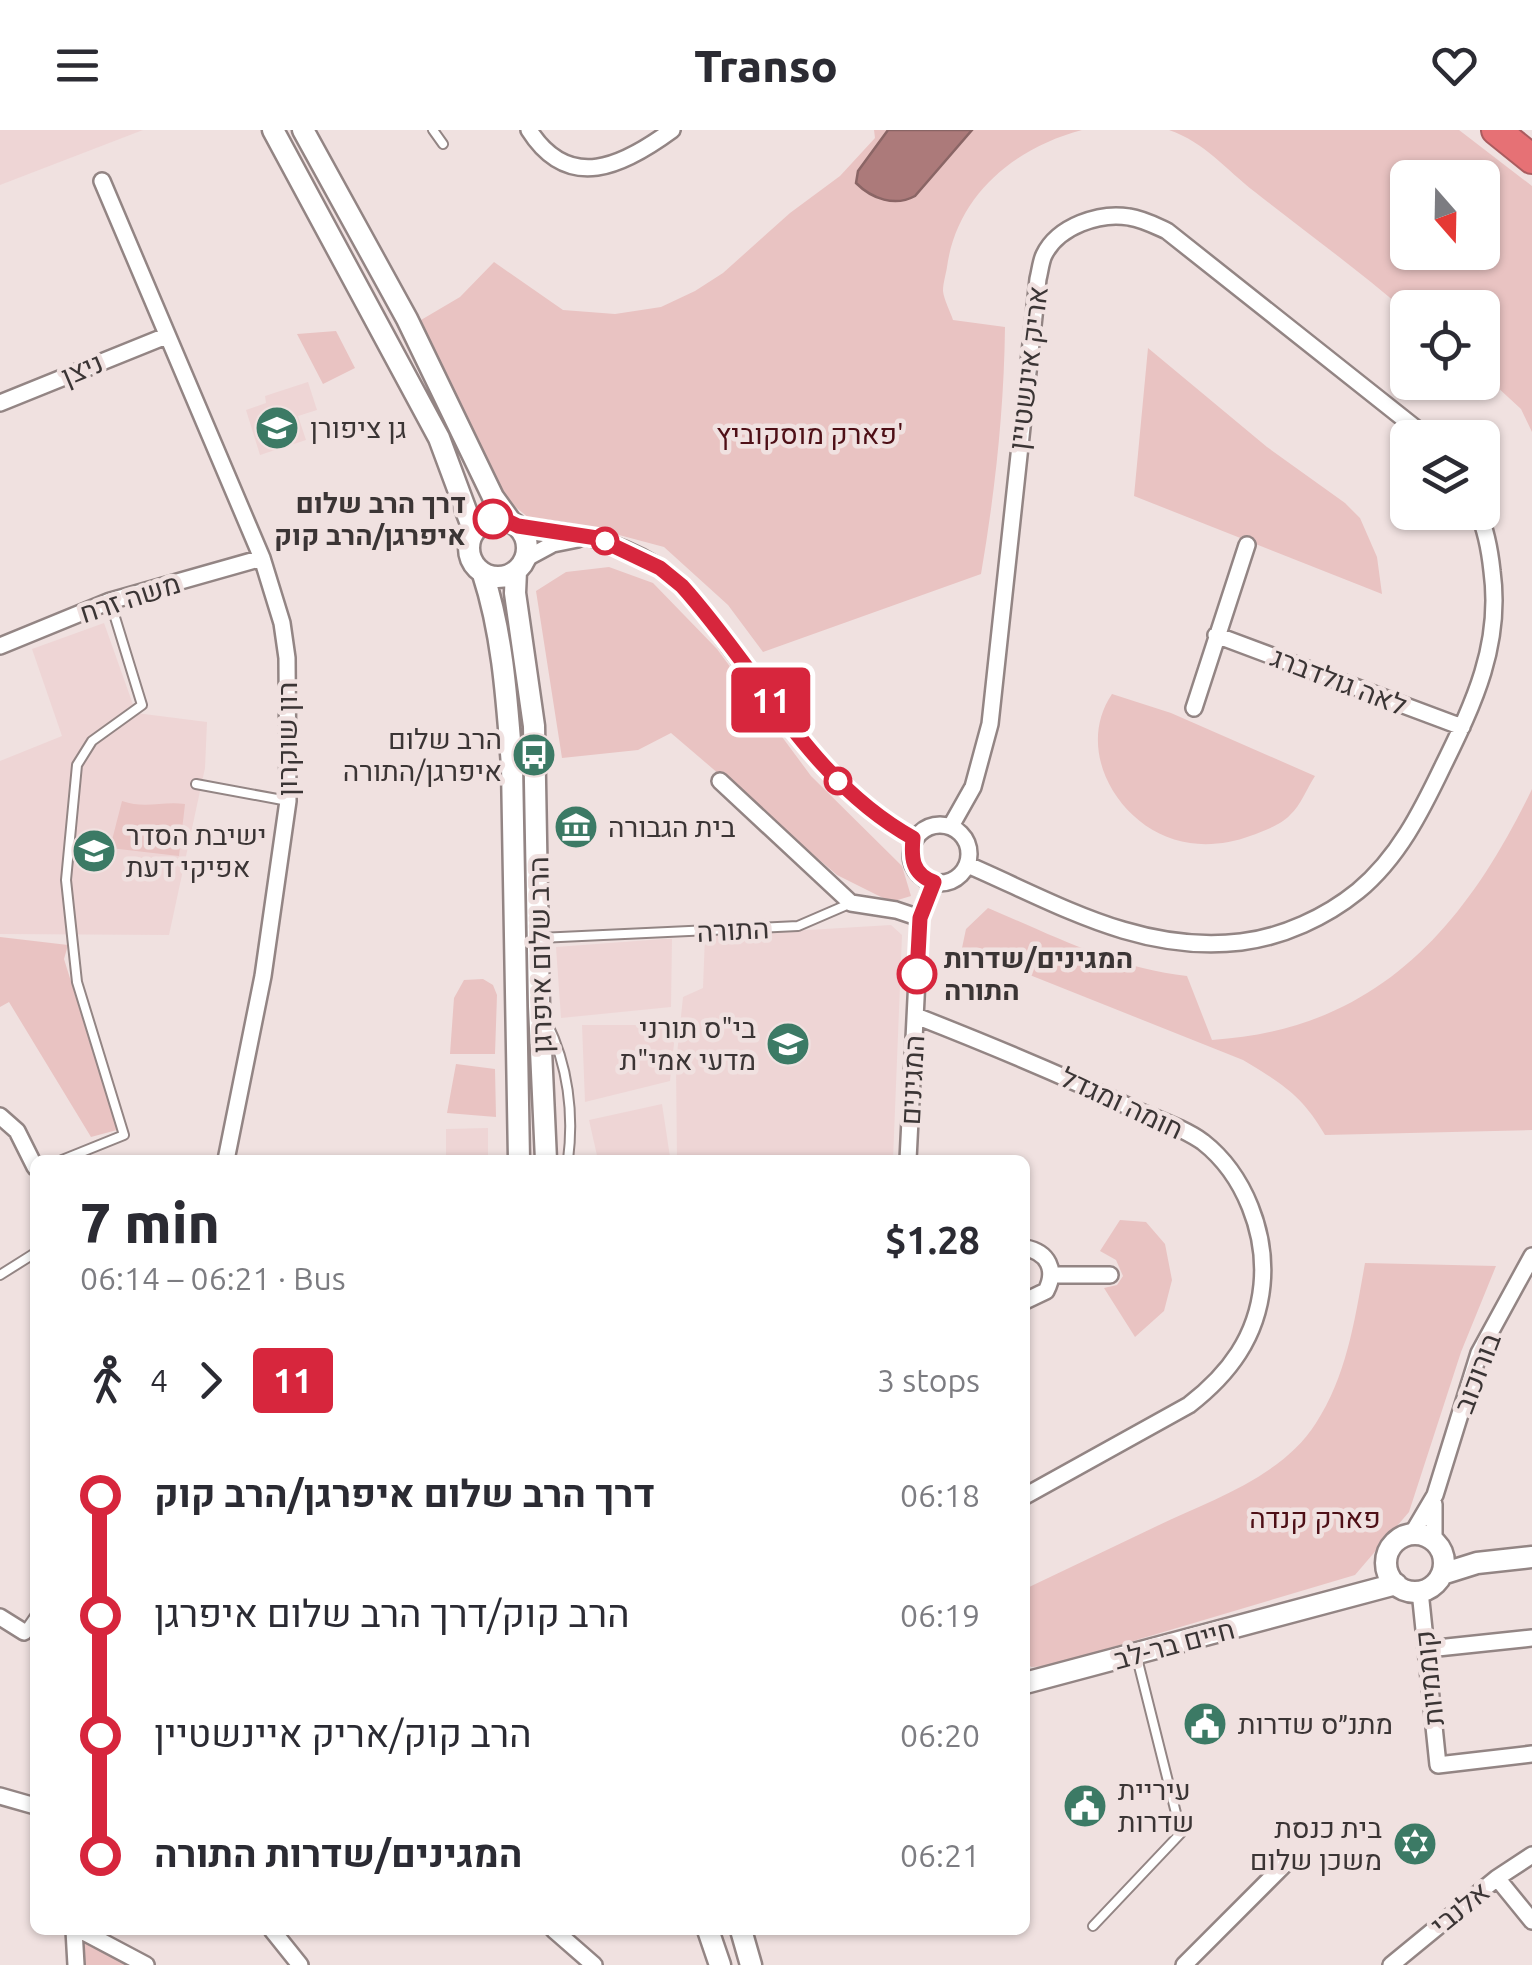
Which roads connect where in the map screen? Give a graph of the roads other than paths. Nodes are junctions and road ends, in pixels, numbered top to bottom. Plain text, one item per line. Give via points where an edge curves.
1 (272, 130) edge
2 (303, 130) edge
3 (434, 130) edge
4 (529, 130) edge
5 (672, 130) edge
6 (1496, 130) edge
7 (443, 144) dead end
8 (1532, 159) edge
9 (102, 182) dead end
10 (166, 336) junction
11 (0, 403) edge
12 (1405, 420) edge
13 (515, 524) junction
14 (1483, 530) edge
15 (474, 532) junction
16 (597, 538) junction
17 (1246, 545) dead end
18 (262, 558) junction
19 (521, 564) junction
20 (483, 574) junction
21 (110, 601) junction
22 (1216, 635) junction
23 (0, 646) edge
24 (1194, 708) dead end
25 (1462, 727) junction
26 (720, 781) dead end
27 (196, 784) dead end
28 (288, 801) junction
29 (951, 826) junction
30 (913, 838) junction
31 (968, 865) junction
32 (934, 882) junction
33 (851, 903) junction
34 (920, 918) junction
35 (538, 938) junction
36 (539, 1006) junction
37 (916, 1016) junction
38 (0, 1116) edge
39 (74, 1155) edge
40 (227, 1155) edge
41 (519, 1155) edge
42 (546, 1155) edge
43 (568, 1155) edge
44 (908, 1155) edge
45 (30, 1157) edge
46 (1030, 1250) edge
47 (30, 1256) edge
48 (1532, 1256) edge
49 (0, 1275) edge
50 (1051, 1275) junction
51 (1110, 1275) dead end
52 (1030, 1299) edge
53 (1030, 1493) edge
54 (1435, 1496) junction
55 (1412, 1534) junction
56 (1438, 1547) junction
57 (1532, 1557) edge
58 (1387, 1558) junction
59 (1504, 1560) junction
60 (1442, 1574) junction
61 (1396, 1584) junction
62 (1420, 1591) junction
63 (1324, 1604) junction
64 (0, 1617) edge
65 (30, 1623) edge
66 (24, 1632) joint
67 (1532, 1638) edge
68 (1428, 1649) junction
69 (1136, 1654) junction
70 (1030, 1683) edge
71 (1532, 1754) edge
72 (0, 1796) edge
73 (30, 1805) edge
74 (1532, 1855) edge
75 (1285, 1864) dead end
76 (1497, 1878) junction
77 (1532, 1921) edge
78 (1093, 1926) dead end
79 (77, 1935) edge
80 (87, 1935) edge
81 (275, 1935) edge
82 (560, 1935) edge
83 (710, 1935) edge
84 (742, 1935) edge
85 (292, 1962) edge
86 (76, 1965) edge
87 (146, 1965) edge
88 (594, 1965) edge
89 (720, 1965) edge
90 (751, 1965) edge
91 (1184, 1965) edge
92 (1391, 1965) edge

1 - 15 main road via 439,438
2 - 13 main road via 407,319 494,497
3 - 7 lane
4 - 5 street via 544,153 578,168 609,166
6 - 8 highway
9 - 10 street, רון שוקרון
10 - 11 street, ניצן
10 - 18 street, רון שוקרון
12 - 29 street, אריק אינשטיין via 1167,231 1142,219 1100,217 1059,236 1044,254 1038,278 990,724 973,788
13 - 15 main road via 493,519
13 - 16 street
13 - 19 main road via 526,537
14 - 25 street via 1496,600 1485,674
15 - 20 main road via 469,554
16 - 19 street via 562,541
16 - 30 street via 682,586 831,775
17 - 22 street
18 - 21 street, משה זרח
18 - 28 street, רון שוקרון via 287,658
19 - 20 main road via 498,578
19 - 35 main road, הרב שלום איפרגן via 516,593 534,726
20 - 41 main road, הרב שלום איפרגן via 496,620 510,736
21 - 23 street, משה זרח
21 - 39 lane via 142,705 92,742 78,765 66,880 78,982 124,1134
22 - 24 street
22 - 25 street, לאה גולדברג
25 - 31 street via 1423,808 1383,867 1332,911 1245,942 1145,938
26 - 33 street
27 - 28 lane
28 - 40 street, רון שוקרון via 263,976
29 - 30 street via 934,825
29 - 31 street via 966,838
30 - 32 street via 914,865
31 - 32 street via 957,878
32 - 34 street, המגינים
33 - 34 street
33 - 35 lane, התורה via 798,926
34 - 37 street, המגינים
35 - 36 main road, הרב שלום איפרגן
36 - 42 main road, הרב שלום איפרגן
36 - 43 lane via 570,1099
37 - 44 street, המגינים
37 - 53 street, חומה ומגדל via 1041,1065 1203,1142 1250,1202 1257,1228 1264,1264 1260,1298 1236,1360 1189,1405
38 - 45 street
46 - 50 street via 1041,1254
47 - 49 lane
48 - 54 street, בורוכוב via 1480,1354
50 - 51 street
50 - 52 street via 1046,1291
54 - 55 street, בורוכוב
54 - 56 street, בורוכוב
55 - 56 main road
55 - 58 main road via 1394,1543
56 - 59 main road
56 - 60 main road
57 - 59 main road
58 - 61 main road
58 - 63 main road, חיים בר-לב via 1362,1583
59 - 60 main road
60 - 62 main road
61 - 62 main road
61 - 63 main road, חיים בר-לב
62 - 68 street, קוממיות
63 - 69 main road, חיים בר-לב
64 - 66 street
65 - 66 lane
67 - 68 street
68 - 71 street, קוממיות via 1438,1765
69 - 70 main road, חיים בר-לב
69 - 78 lane via 1180,1833
72 - 73 street
74 - 76 street, אלנבי
75 - 91 street
76 - 77 street
76 - 92 street, אלנבי
79 - 86 street
80 - 87 street
81 - 85 street
82 - 88 street
83 - 89 main road
84 - 90 main road

